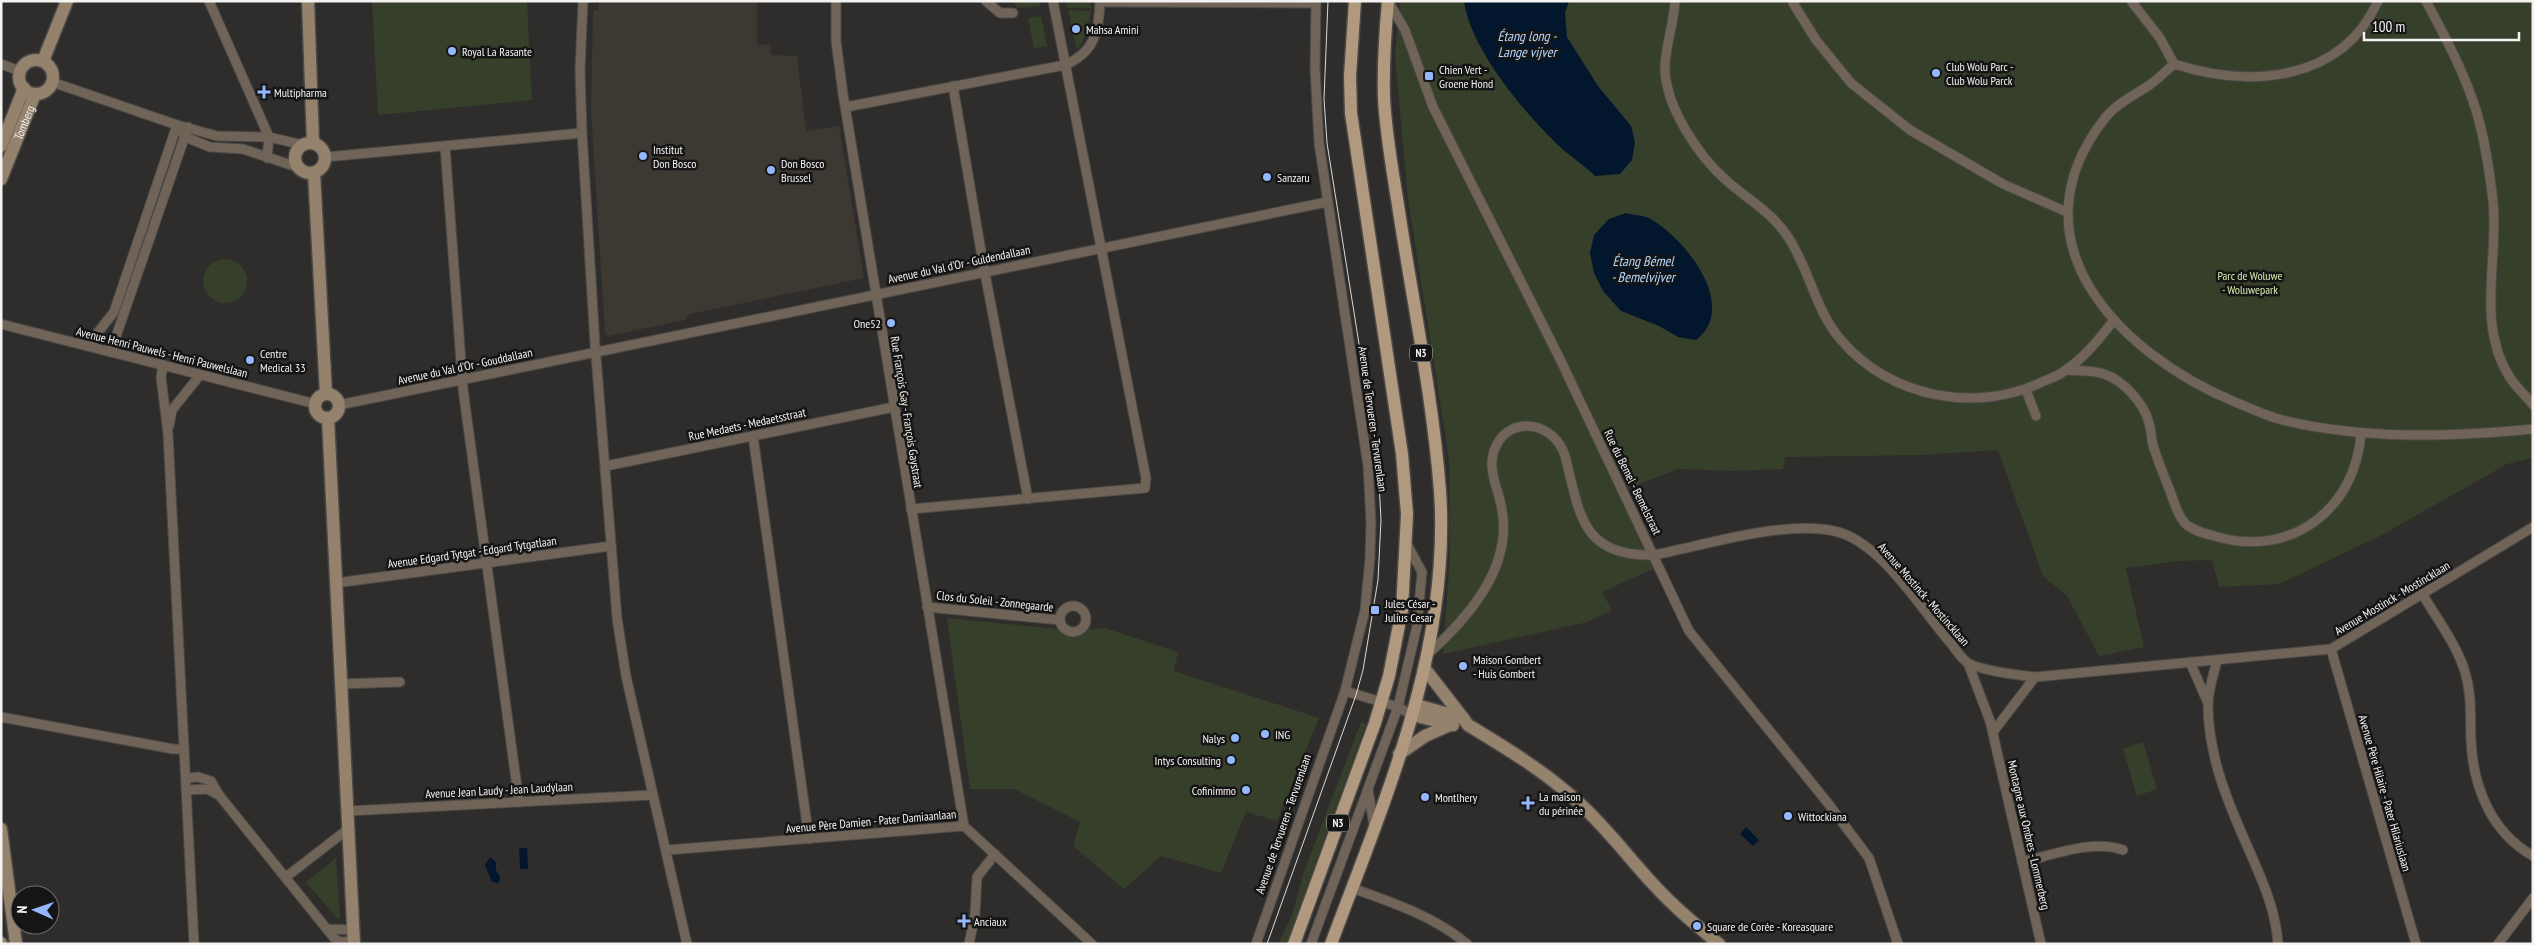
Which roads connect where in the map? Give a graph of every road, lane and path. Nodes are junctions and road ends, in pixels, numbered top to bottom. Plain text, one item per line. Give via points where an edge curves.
1 (67, 1) edge
2 (209, 1) edge
3 (308, 1) edge
4 (583, 1) edge
5 (836, 1) edge
6 (986, 1) edge
7 (1053, 1) edge
8 (1100, 1) edge
9 (1355, 1) edge
10 (1388, 1) edge
11 (1675, 1) edge
12 (2131, 1) edge
13 (2378, 1) edge
14 (2426, 1) edge
15 (1316, 2) edge
16 (1793, 2) edge
17 (1013, 14) dead end
18 (43, 61) junction
19 (1, 64) edge
20 (2174, 64) junction
21 (1065, 65) junction
22 (20, 71) junction
23 (52, 82) junction
24 (953, 86) junction
25 (30, 91) junction
26 (846, 107) junction
27 (177, 126) junction
28 (188, 127) junction
29 (582, 133) junction
30 (185, 137) junction
31 (269, 137) junction
32 (308, 144) junction
33 (1, 146) edge
34 (445, 146) junction
35 (326, 157) junction
36 (267, 158) junction
37 (297, 167) junction
38 (314, 173) junction
39 (1, 179) edge
40 (1327, 202) junction
41 (2067, 212) junction
42 (145, 237) junction
43 (1100, 248) junction
44 (985, 272) junction
45 (876, 295) junction
46 (2114, 320) junction
47 (1, 324) edge
48 (92, 347) junction
49 (110, 351) junction
50 (596, 352) junction
51 (163, 365) junction
52 (2066, 370) junction
53 (200, 375) junction
54 (462, 380) junction
55 (2026, 390) junction
56 (326, 394) junction
57 (316, 404) junction
58 (339, 405) junction
59 (2533, 405) edge
60 (894, 406) junction
61 (2036, 416) dead end
62 (328, 418) junction
63 (2533, 429) edge
64 (2361, 433) junction
65 (168, 434) junction
66 (753, 436) junction
67 (606, 466) junction
68 (1028, 499) junction
69 (911, 509) junction
70 (2533, 527) edge
71 (1407, 544) junction
72 (611, 546) junction
73 (1654, 555) junction
74 (486, 563) junction
75 (336, 583) junction
76 (2423, 595) junction
77 (927, 607) junction
78 (1060, 620) dead end
79 (2331, 650) junction
80 (1428, 654) junction
81 (2217, 660) junction
82 (2190, 662) junction
83 (1968, 663) junction
84 (1425, 669) junction
85 (2034, 677) junction
86 (400, 682) dead end
87 (341, 684) junction
88 (1346, 692) junction
89 (1381, 702) junction
90 (2208, 703) junction
91 (1398, 707) junction
92 (1414, 710) junction
93 (1, 717) edge
94 (1466, 722) junction
95 (1446, 727) junction
96 (1993, 732) junction
97 (184, 749) junction
98 (1399, 754) junction
99 (187, 778) junction
100 (1368, 789) junction
101 (187, 790) junction
102 (652, 795) junction
103 (220, 796) junction
104 (519, 802) junction
105 (348, 811) junction
106 (964, 826) junction
107 (1374, 826) junction
108 (1, 829) edge
109 (348, 829) junction
110 (810, 839) junction
111 (3, 850) edge
112 (667, 850) junction
113 (2123, 850) dead end
114 (995, 854) junction
115 (2533, 856) edge
116 (2022, 862) junction
117 (286, 877) junction
118 (1352, 888) junction
119 (2533, 898) edge
120 (354, 938) edge
121 (1088, 942) edge
122 (16, 944) edge
123 (194, 944) edge
124 (687, 944) edge
125 (969, 944) edge
126 (1256, 944) edge
127 (1294, 944) edge
128 (1311, 944) edge
129 (1330, 944) edge
130 (1467, 944) edge
131 (1719, 944) edge
132 (1898, 944) edge
133 (2041, 944) edge
134 (2278, 944) edge
135 (2416, 944) edge
136 (2498, 944) edge

1 - 18 street
2 - 31 street
3 - 32 street
4 - 29 street
5 - 26 street, Rue François Gay - François Gaystraat via 836,41
6 - 17 street via 1000,13
7 - 21 street
8 - 15 street
8 - 21 street via 1099,23 1088,51
9 - 71 main road, Avenue de Tervueren - Tervurenlaan / N3 via 1351,113 1402,454
10 - 73 street, Rue du Bemel - Bemelstraat via 1405,30 1433,108 1555,348
10 - 80 main road, Avenue de Tervueren - Tervurenlaan / N3 via 1384,74 1388,138 1440,492 1441,546
11 - 55 street via 1665,69 1667,88 1675,110 1716,172 1759,206 1789,237 1824,317 1841,340 1878,373 1921,392 1959,399 1991,398
12 - 20 street via 2160,38
13 - 20 street via 2350,42 2310,66 2285,74 2236,78
14 - 59 street via 2473,101 2486,154 2493,201 2489,298 2496,347 2509,376
15 - 40 street, Avenue de Tervueren - Tervurenlaan via 1316,110
16 - 41 street via 1816,40 1851,83 1910,130 2003,184
18 - 22 street via 30,61
18 - 23 street via 51,68
19 - 22 street
20 - 41 street via 2107,116 2084,149 2070,190
21 - 24 street
21 - 43 street
22 - 25 street, Tomberg via 20,80
23 - 25 street, Tomberg via 47,90
23 - 27 street
24 - 26 street
24 - 44 street
25 - 33 street, Tomberg
25 - 39 street, Tomberg
26 - 45 street, Rue François Gay - François Gaystraat
27 - 28 street
27 - 30 street
27 - 42 street
28 - 30 street
28 - 31 street via 217,136
29 - 34 street
29 - 50 street
30 - 36 street via 210,147 243,149
30 - 42 street
31 - 32 street
31 - 36 street
32 - 35 street via 322,148
32 - 37 street via 295,155
34 - 35 street
34 - 54 street
35 - 38 street via 323,167
36 - 37 street
37 - 38 street via 305,173
38 - 56 street
40 - 43 street, Avenue du Val d'Or - Guldendallaan
40 - 88 street, Avenue de Tervueren - Tervurenlaan via 1370,494 1370,558 1365,610
41 - 46 street via 2068,231 2081,270 2098,301
42 - 48 street via 114,312 95,336
42 - 49 street
43 - 44 street, Avenue du Val d'Or - Guldendallaan
43 - 68 street via 1146,478 1145,488
44 - 45 street, Avenue du Val d'Or - Guldendallaan
44 - 68 street
45 - 50 street, Avenue du Val d'Or - Guldendallaan
45 - 60 street, Rue François Gay - François Gaystraat
46 - 52 street via 2089,350
46 - 64 street via 2132,340 2211,391 2280,420
47 - 48 street, Avenue Henri Pauwels - Henri Pauwelslaan
48 - 49 street, Avenue Henri Pauwels - Henri Pauwelslaan
49 - 51 street, Avenue Henri Pauwels - Henri Pauwelslaan
50 - 54 street, Avenue du Val d'Or - Gouddallaan
50 - 67 street
51 - 53 street, Avenue Henri Pauwels - Henri Pauwelslaan
51 - 65 street via 161,377
52 - 55 street
52 - 64 street via 2104,374 2117,380 2135,398 2149,423 2159,463 2182,520 2205,533 2230,540 2260,542 2286,536 2312,524 2327,512 2347,485 2360,447
53 - 57 street, Avenue Henri Pauwels - Henri Pauwelslaan
53 - 65 street via 172,410
54 - 58 street, Avenue du Val d'Or - Gouddallaan
54 - 74 street
55 - 61 street
56 - 57 street via 319,397
56 - 58 street via 334,396
57 - 62 street via 318,414
58 - 62 street via 335,416
60 - 66 street, Rue Medaets - Medaetsstraat
60 - 69 street, Rue François Gay - François Gaystraat
62 - 75 street
63 - 64 street via 2441,436
65 - 97 street
66 - 67 street, Rue Medaets - Medaetsstraat
66 - 110 street
67 - 72 street
68 - 69 street
69 - 77 street, Rue François Gay - François Gaystraat
70 - 76 street, Avenue Mostinck - Mostincklaan
71 - 89 main road, Avenue de Tervueren - Tervurenlaan / N3 via 1402,610
71 - 91 street, Avenue de Tervueren - Tervurenlaan via 1422,572 1417,626
72 - 74 street, Avenue Edgard Tytgat - Edgard Tytgatlaan
72 - 102 street via 626,676
73 - 80 street, Avenue Mostinck - Mostincklaan via 1621,553 1599,542 1576,503 1558,439 1537,427 1513,430 1498,442 1492,460 1503,516 1498,562 1478,600 1449,635
73 - 83 street, Avenue Mostinck - Mostincklaan via 1786,528 1836,531 1864,545 1881,561
73 - 132 street, Rue du Bemel - Bemelstraat via 1689,631 1869,858
74 - 75 street, Avenue Edgard Tytgat - Edgard Tytgatlaan
74 - 104 street
75 - 87 street
76 - 79 street, Avenue Mostinck - Mostincklaan
76 - 115 street via 2465,671 2472,702 2474,770 2484,802 2496,823 2518,848
77 - 78 street, Clos du Soleil - Zonnegaarde
77 - 106 street, Rue François Gay - François Gaystraat
79 - 81 street, Avenue Mostinck - Mostincklaan
79 - 135 street, Avenue Père Hilaire - Pater Hilariuslaan
80 - 84 main road, Avenue de Tervueren - Tervurenlaan / N3
81 - 82 street, Avenue Mostinck - Mostincklaan
81 - 90 street
82 - 85 street, Avenue Mostinck - Mostincklaan
82 - 90 street
83 - 85 street, Avenue Mostinck - Mostincklaan
83 - 96 street, Montagne aux Ombres - Lommerberg
84 - 92 main road, Avenue de Tervueren - Tervurenlaan / N3
84 - 94 street
85 - 96 street
86 - 87 street
87 - 105 street
88 - 89 street
88 - 126 street, Avenue de Tervueren - Tervurenlaan
89 - 91 street
89 - 127 main road, Avenue de Tervueren - Tervurenlaan / N3
90 - 134 street via 2219,776 2267,890
91 - 92 street
91 - 100 street, Avenue de Tervueren - Tervurenlaan
92 - 94 street
92 - 95 street
92 - 98 main road, Avenue de Tervueren - Tervurenlaan / N3
93 - 97 street
94 - 95 street
94 - 131 street via 1522,758 1578,802 1671,902
95 - 98 street via 1425,736
96 - 116 street, Montagne aux Ombres - Lommerberg
97 - 99 street
98 - 107 main road, Avenue de Tervueren - Tervurenlaan / N3
99 - 101 street
99 - 103 street via 211,781
100 - 107 street, Avenue de Tervueren - Tervurenlaan
100 - 128 street, Avenue de Tervueren - Tervurenlaan
101 - 103 street via 206,789
101 - 123 street
102 - 104 street, Avenue Jean Laudy - Jean Laudylaan
102 - 112 street
103 - 117 street
104 - 105 street, Avenue Jean Laudy - Jean Laudylaan
105 - 109 street
106 - 110 street, Avenue Père Damien - Pater Damiaanlaan
106 - 114 street, Avenue Père Damien - Pater Damiaanlaan
107 - 118 main road, Avenue de Tervueren - Tervurenlaan / N3
108 - 111 street
109 - 117 street
109 - 120 street
110 - 112 street, Avenue Père Damien - Pater Damiaanlaan
111 - 122 street
112 - 124 street
113 - 116 street via 2109,845 2089,847
114 - 121 street, Avenue Père Damien - Pater Damiaanlaan
114 - 125 street via 977,877
116 - 133 street, Montagne aux Ombres - Lommerberg
117 - 120 street via 327,929
118 - 129 main road, Avenue de Tervueren - Tervurenlaan / N3
118 - 130 street via 1419,914
119 - 136 street

